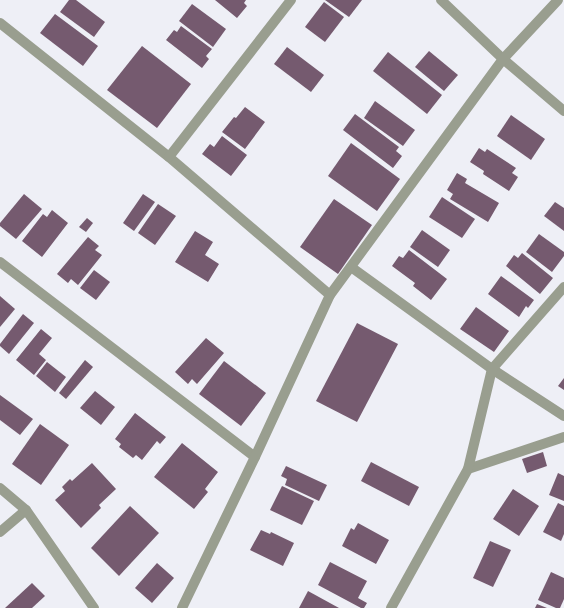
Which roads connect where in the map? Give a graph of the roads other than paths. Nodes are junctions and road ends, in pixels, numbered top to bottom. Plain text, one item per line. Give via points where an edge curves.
1 (290, 0) edge
2 (441, 0) edge
3 (558, 0) edge
4 (0, 22) edge
5 (503, 59) junction
6 (564, 111) edge
7 (169, 157) junction
8 (0, 262) edge
9 (351, 266) junction
10 (564, 287) edge
11 (330, 295) junction
12 (492, 369) junction
13 (564, 416) edge
14 (564, 437) edge
15 (255, 457) junction
16 (468, 469) junction
17 (0, 488) edge
18 (26, 510) junction
19 (0, 532) edge
20 (94, 608) edge
21 (182, 608) edge
22 (391, 608) edge

1 - 7 street
2 - 5 street
3 - 5 street
4 - 7 street
5 - 6 street
5 - 9 street
7 - 11 street
8 - 15 street
9 - 11 street
9 - 12 street
10 - 12 street
11 - 15 street
12 - 13 street
12 - 16 street
14 - 16 street
15 - 21 street
16 - 22 street
17 - 18 street
18 - 19 street
18 - 20 street

